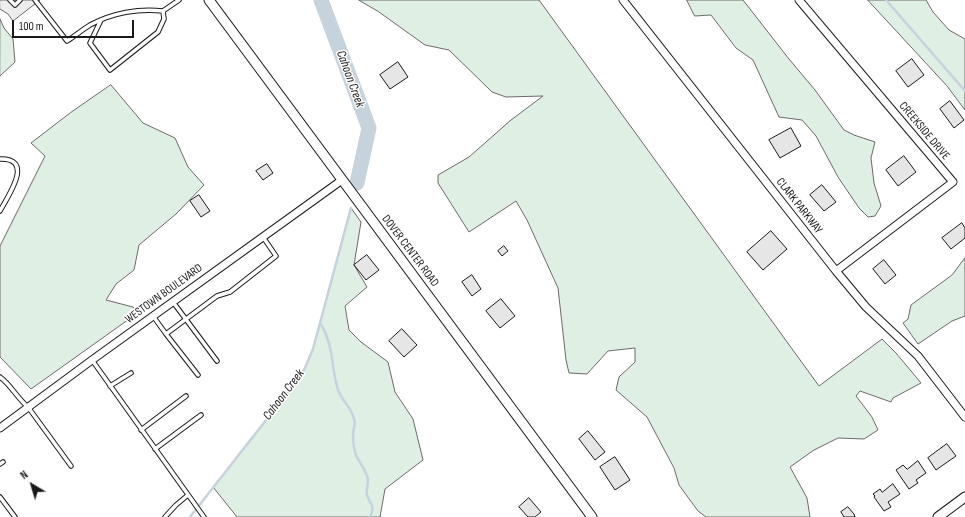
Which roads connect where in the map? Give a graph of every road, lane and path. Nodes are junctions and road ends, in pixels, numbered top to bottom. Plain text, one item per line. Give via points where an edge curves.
1 (10, 0) edge
2 (20, 0) edge
3 (35, 0) edge
4 (179, 0) edge
5 (209, 0) edge
6 (623, 0) edge
7 (799, 0) edge
8 (164, 11) junction
9 (101, 20) junction
10 (0, 159) edge
11 (342, 180) junction
12 (0, 211) edge
13 (263, 237) junction
14 (836, 272) junction
15 (173, 302) junction
16 (153, 316) junction
17 (185, 320) junction
18 (166, 334) junction
19 (92, 360) junction
20 (217, 362) dead end
21 (131, 373) dead end
22 (198, 375) dead end
23 (0, 377) edge
24 (110, 386) junction
25 (186, 396) dead end
26 (28, 407) junction
27 (201, 415) dead end
28 (965, 417) edge
29 (0, 428) edge
30 (141, 430) junction
31 (155, 449) junction
32 (71, 466) dead end
33 (188, 495) junction
34 (965, 496) edge
35 (0, 497) edge
36 (15, 517) edge
37 (165, 517) edge
38 (204, 517) edge
39 (592, 517) edge
40 (938, 517) edge

1 - 2 lane via 15,5
3 - 9 lane via 67,41
4 - 8 lane
5 - 11 street, DOVER CENTER ROAD
6 - 14 street, CLARK PARKWAY
7 - 14 street, CREEKSIDE DRIVE via 953,182
8 - 9 lane via 151,9 111,15
8 - 9 lane via 164,19 158,32 110,70 90,43
10 - 12 lane via 14,161 18,167 18,175
11 - 13 street, WESTOWN BOULEVARD
11 - 39 street, DOVER CENTER ROAD
13 - 15 street, WESTOWN BOULEVARD
13 - 17 lane via 276,256 230,292 217,296
14 - 28 street, CLARK PARKWAY via 866,307 918,356
15 - 16 street, WESTOWN BOULEVARD
15 - 17 lane
16 - 18 lane
16 - 19 street, WESTOWN BOULEVARD
17 - 18 lane
17 - 20 lane
18 - 22 lane
19 - 24 lane
19 - 26 street, WESTOWN BOULEVARD
21 - 24 lane
23 - 26 lane
24 - 30 lane
25 - 30 lane
26 - 29 street, WESTOWN BOULEVARD
26 - 32 lane
27 - 31 lane
30 - 31 lane
31 - 33 lane
33 - 37 lane
33 - 38 lane
34 - 40 street
35 - 36 lane

